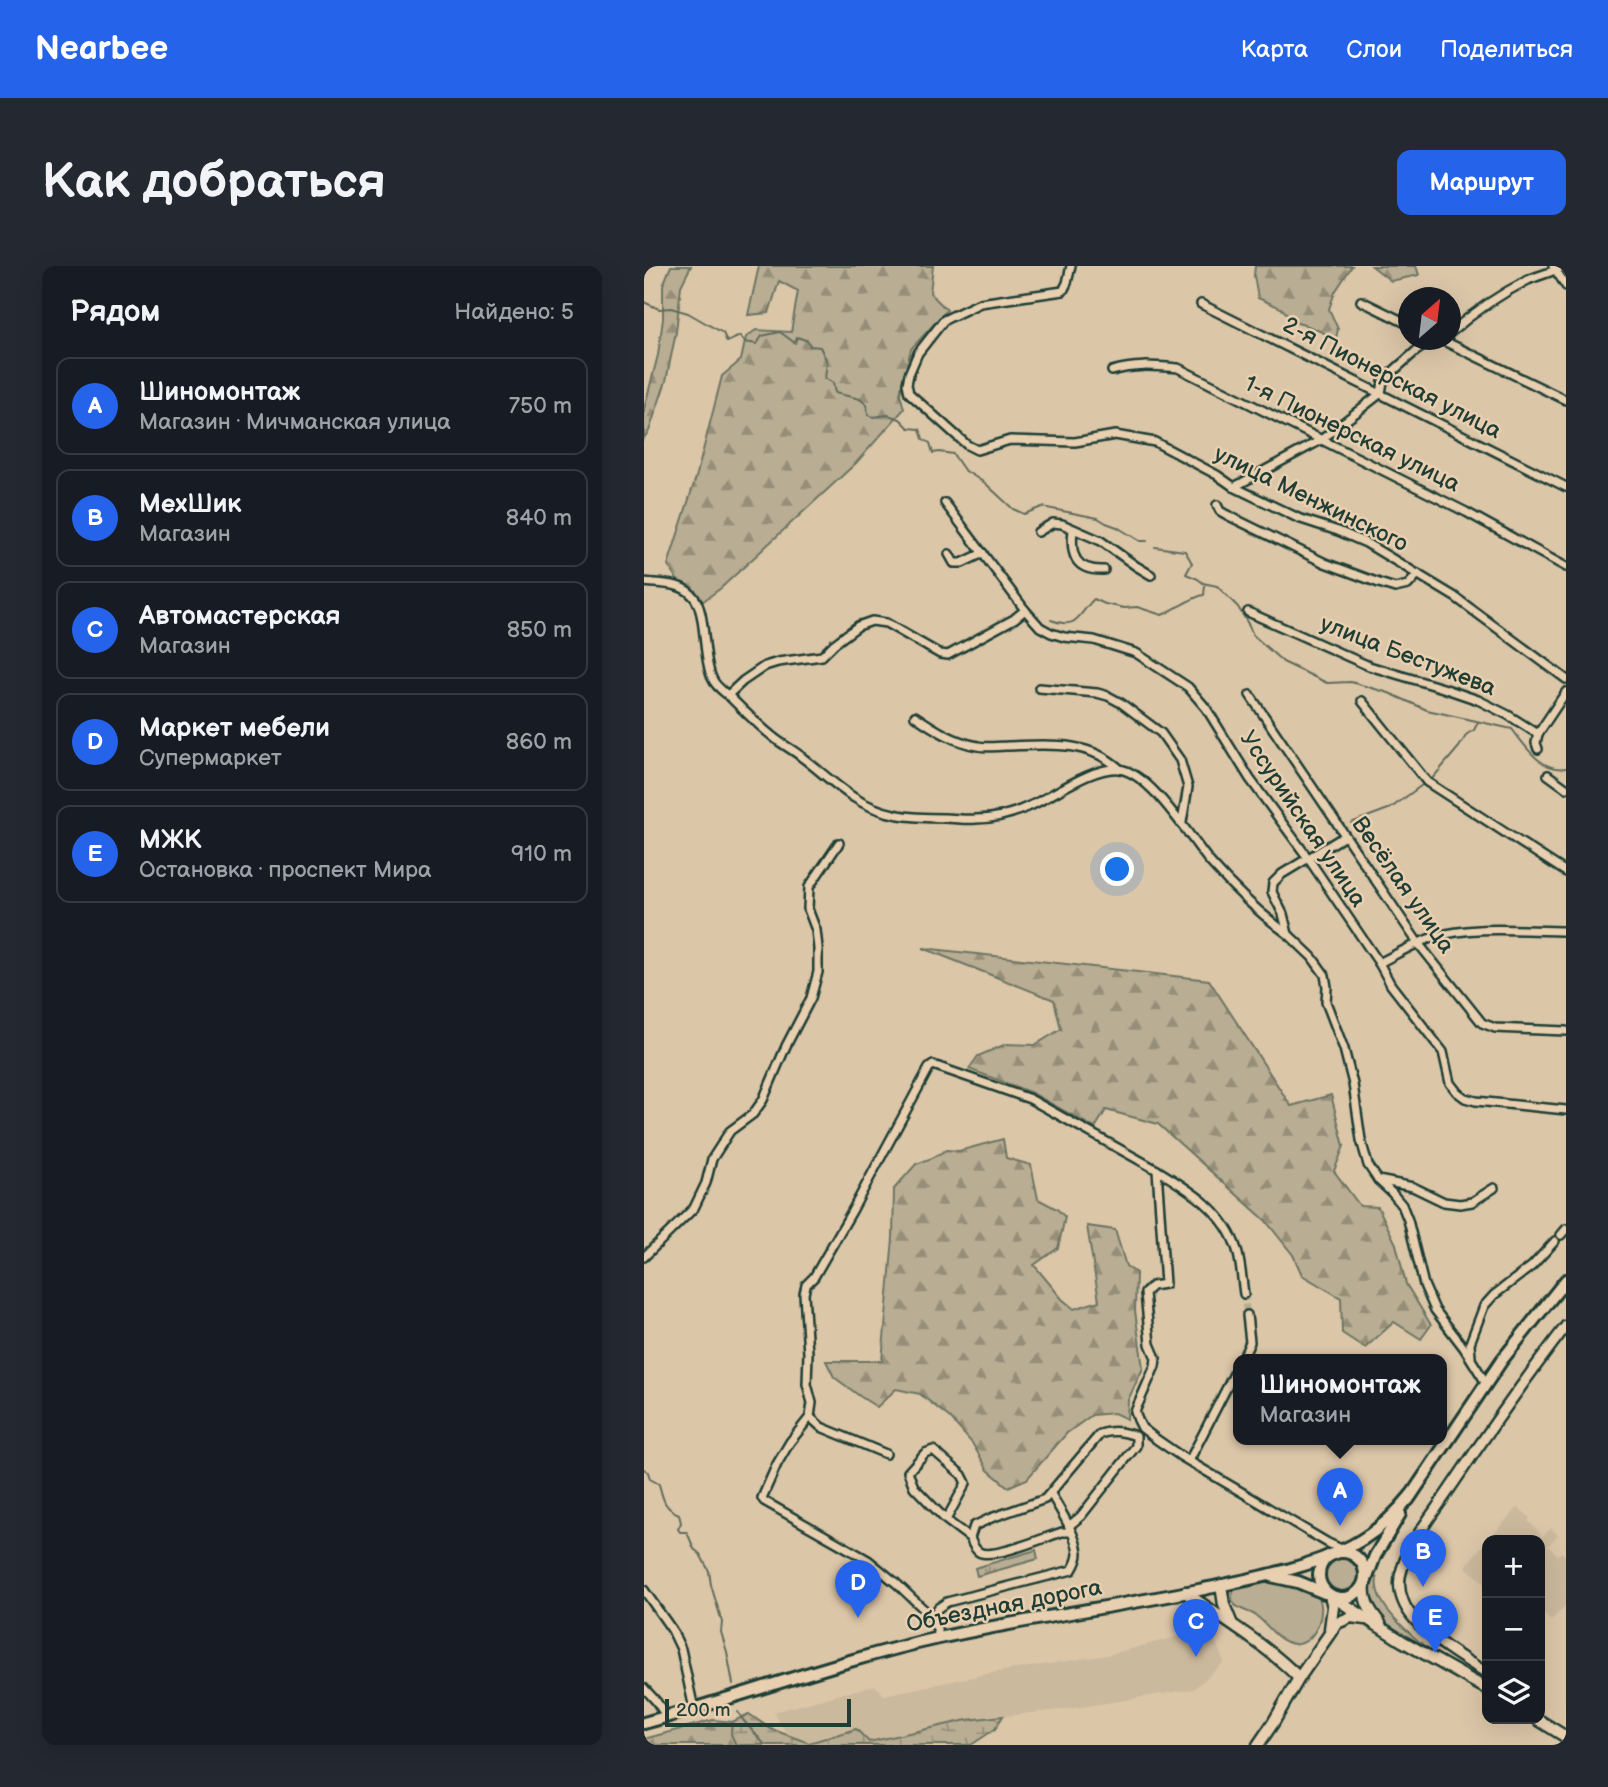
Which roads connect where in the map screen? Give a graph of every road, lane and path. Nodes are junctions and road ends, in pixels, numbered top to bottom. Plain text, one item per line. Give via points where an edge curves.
1 (1071, 266) edge
2 (1564, 266) edge
3 (1554, 268) edge
4 (1566, 286) edge
5 (1361, 301) dead end
6 (1201, 304) dead end
7 (1398, 319) edge
8 (1461, 324) edge
9 (1461, 349) edge
10 (1418, 350) edge
11 (1112, 371) dead end
12 (1381, 393) junction
13 (1566, 400) edge
14 (1321, 440) junction
15 (1234, 487) junction
16 (1566, 487) edge
17 (945, 503) dead end
18 (1217, 505) dead end
19 (1073, 530) junction
20 (1038, 532) dead end
21 (983, 553) junction
22 (949, 554) dead end
23 (1566, 567) edge
24 (1104, 570) dead end
25 (1418, 574) junction
26 (1151, 575) dead end
27 (644, 582) edge
28 (1025, 610) junction
29 (1248, 612) dead end
30 (1566, 679) edge
31 (1039, 688) dead end
32 (1566, 692) edge
33 (728, 695) junction
34 (1250, 695) dead end
35 (1362, 701) dead end
36 (915, 716) dead end
37 (1538, 734) junction
38 (1538, 749) dead end
39 (1120, 769) junction
40 (1548, 775) dead end
41 (1566, 788) edge
42 (1182, 822) junction
43 (1345, 836) junction
44 (839, 843) dead end
45 (1308, 858) junction
46 (1566, 872) edge
47 (1566, 931) edge
48 (1287, 934) junction
49 (1418, 943) junction
50 (1379, 963) junction
51 (1566, 1031) edge
52 (1566, 1110) edge
53 (1157, 1170) junction
54 (1378, 1180) junction
55 (1494, 1188) dead end
56 (1561, 1235) edge
57 (644, 1257) edge
58 (1566, 1280) edge
59 (1244, 1294) tunnel mouth
60 (1247, 1315) tunnel mouth
61 (1566, 1326) edge
62 (1245, 1354) edge
63 (1471, 1360) junction
64 (1233, 1376) edge
65 (1486, 1383) junction
66 (810, 1418) junction
67 (1447, 1441) edge
68 (1444, 1445) edge
69 (886, 1454) dead end
70 (1189, 1461) junction
71 (1051, 1494) junction
72 (1411, 1495) junction
73 (946, 1520) junction
74 (1070, 1529) junction
75 (970, 1538) junction
76 (1342, 1553) junction
77 (1254, 1578) junction
78 (1365, 1583) junction
79 (1221, 1585) junction
80 (644, 1590) edge
81 (1185, 1592) junction
82 (1330, 1595) junction
83 (932, 1617) junction
84 (1369, 1620) junction
85 (1231, 1622) junction
86 (1329, 1633) junction
87 (940, 1638) junction
88 (1402, 1641) junction
89 (1482, 1670) edge
90 (1300, 1678) junction
91 (1482, 1686) edge
92 (644, 1688) edge
93 (694, 1709) junction
94 (667, 1717) junction
95 (644, 1723) edge
96 (1544, 1724) edge
97 (1566, 1737) edge
98 (1258, 1745) edge

1 - 15 street, улица Менжинского via 1063,291 980,303 944,320 918,353 909,374 909,393 973,449 1010,440 1075,442 1115,435 1147,440
2 - 3 street
3 - 4 street
3 - 8 street via 1507,292
5 - 7 street
6 - 12 street, 2-я Пионерская улица
9 - 13 street
10 - 12 street via 1383,382
11 - 14 street, 1-я Пионерская улица via 1149,365 1178,369
12 - 14 street
12 - 16 street, 2-я Пионерская улица
14 - 15 street
14 - 23 street, 1-я Пионерская улица
15 - 25 street, улица Менжинского via 1298,518 1366,543
17 - 21 street
18 - 25 street via 1227,515 1314,558 1395,589 1408,585
19 - 20 street via 1053,523
19 - 24 street via 1075,559 1083,566
19 - 26 street via 1101,541
21 - 22 street via 962,563 954,563
21 - 28 street
25 - 30 street, улица Менжинского
27 - 33 street via 681,586 696,599 710,674
28 - 33 street via 948,655 886,623 872,621 858,626 822,656 778,662 755,671
28 - 45 street, Уссурийская улица via 1051,633 1136,653 1188,687
29 - 37 street, улица Бестужева via 1368,666 1478,700
31 - 42 street via 1108,696 1161,733 1180,760 1188,787
32 - 37 street
33 - 39 street via 752,720 859,801 883,812 919,819 976,820 1006,815 1087,775
34 - 43 street, Весёлая улица
35 - 46 street via 1427,782
36 - 39 street via 939,733 965,743 981,747 1063,744 1101,755
37 - 38 street
39 - 42 street via 1149,785
40 - 41 street
42 - 48 street via 1211,862
43 - 45 street
43 - 49 street, Весёлая улица
44 - 57 street via 809,887 818,972 811,998 764,1100 730,1131 712,1159 694,1208
45 - 48 street via 1273,883
45 - 50 street, Уссурийская улица
47 - 49 street via 1479,931
48 - 54 street via 1325,975 1326,1002 1353,1084 1363,1148
49 - 50 street
49 - 51 street, Весёлая улица via 1482,1023 1495,1028
50 - 52 street, Уссурийская улица via 1443,1052 1450,1083 1457,1092 1476,1101
53 - 59 street via 1210,1206 1227,1227 1238,1252
53 - 66 street via 1030,1099 933,1065 806,1285
53 - 70 street via 1165,1284 1152,1286 1145,1293 1150,1344 1156,1358 1135,1412 1142,1427
54 - 55 street via 1460,1204
54 - 63 street via 1402,1205 1435,1310
56 - 63 street via 1484,1306 1470,1343
58 - 65 main road
60 - 62 street via 1250,1342
61 - 89 street via 1420,1532 1400,1574 1404,1603 1420,1625
63 - 65 street
64 - 70 street
65 - 67 main road
66 - 69 street
66 - 83 street via 790,1442 762,1498 868,1560
68 - 72 main road
70 - 76 street
71 - 74 street
71 - 74 street via 1100,1434 1109,1430 1136,1436 1136,1446
71 - 75 street via 974,1526
72 - 76 main road via 1380,1527
72 - 78 main road via 1375,1556
73 - 73 street via 966,1483 933,1450 908,1472 914,1487
73 - 75 street
74 - 75 street via 994,1554 976,1551
74 - 83 street via 1078,1553 1070,1572 947,1602
76 - 77 main road
76 - 78 main road via 1357,1557 1364,1565
76 - 82 main road via 1321,1565 1323,1588
77 - 79 main road, Объездная дорога
77 - 82 main road via 1285,1578
78 - 82 main road via 1352,1597
78 - 88 main road via 1365,1599 1372,1613
79 - 81 main road, Объездная дорога
79 - 85 main road
80 - 93 street via 681,1649
81 - 85 main road
81 - 87 main road, Объездная дорога
82 - 84 main road
82 - 86 main road
83 - 87 street
84 - 86 main road via 1344,1619
84 - 88 main road
85 - 90 main road
86 - 90 main road
87 - 93 main road, Объездная дорога
88 - 91 main road
90 - 98 main road
92 - 94 street
93 - 94 main road, Объездная дорога
94 - 95 main road, Объездная дорога
96 - 97 main road

